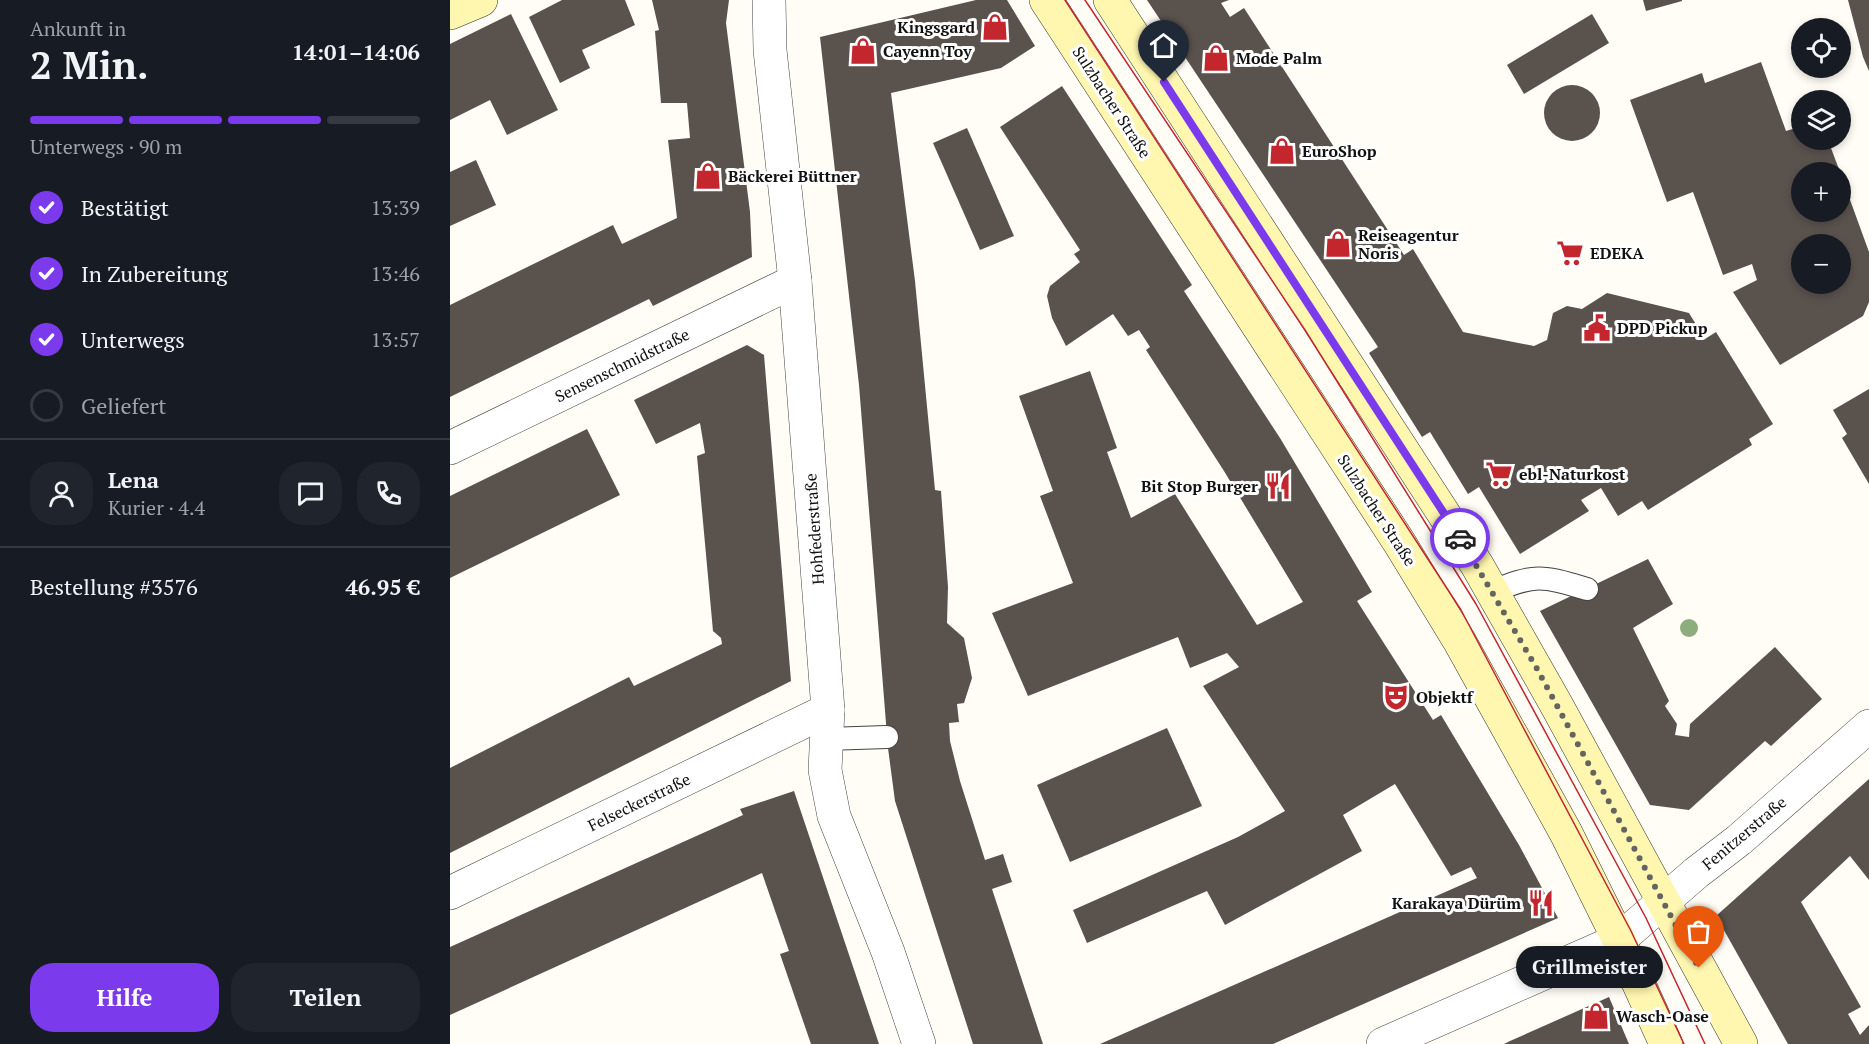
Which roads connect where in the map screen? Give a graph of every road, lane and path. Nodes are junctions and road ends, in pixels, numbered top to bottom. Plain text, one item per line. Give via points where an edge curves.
1 (481, 0) edge
2 (769, 0) edge
3 (1046, 0) edge
4 (1110, 0) edge
5 (450, 14) edge
6 (795, 281) junction
7 (450, 448) edge
8 (1587, 589) dead end
9 (1492, 592) junction
10 (827, 724) junction
11 (1869, 726) edge
12 (887, 737) dead end
13 (450, 894) edge
14 (1663, 900) junction
15 (1619, 940) junction
16 (918, 1044) edge
17 (1383, 1044) edge
18 (1666, 1044) edge
19 (1741, 1044) edge

1 - 5 main road
2 - 6 street, Hohfederstraße via 770,50
3 - 15 main road, Sulzbacher Straße via 1429,590 1535,775
4 - 9 main road via 1394,434
6 - 7 street, Sensenschmidstraße
6 - 10 street, Hohfederstraße
8 - 9 lane via 1543,576
9 - 14 main road
10 - 12 lane
10 - 13 street, Felseckerstraße
10 - 16 street, Hohfederstraße via 825,770 834,816 888,952
11 - 14 street, Fenitzerstraße via 1739,840
14 - 15 street, Fenitzerstraße
14 - 19 main road
15 - 17 street, Fenitzerstraße
15 - 18 main road, Sulzbacher Straße

